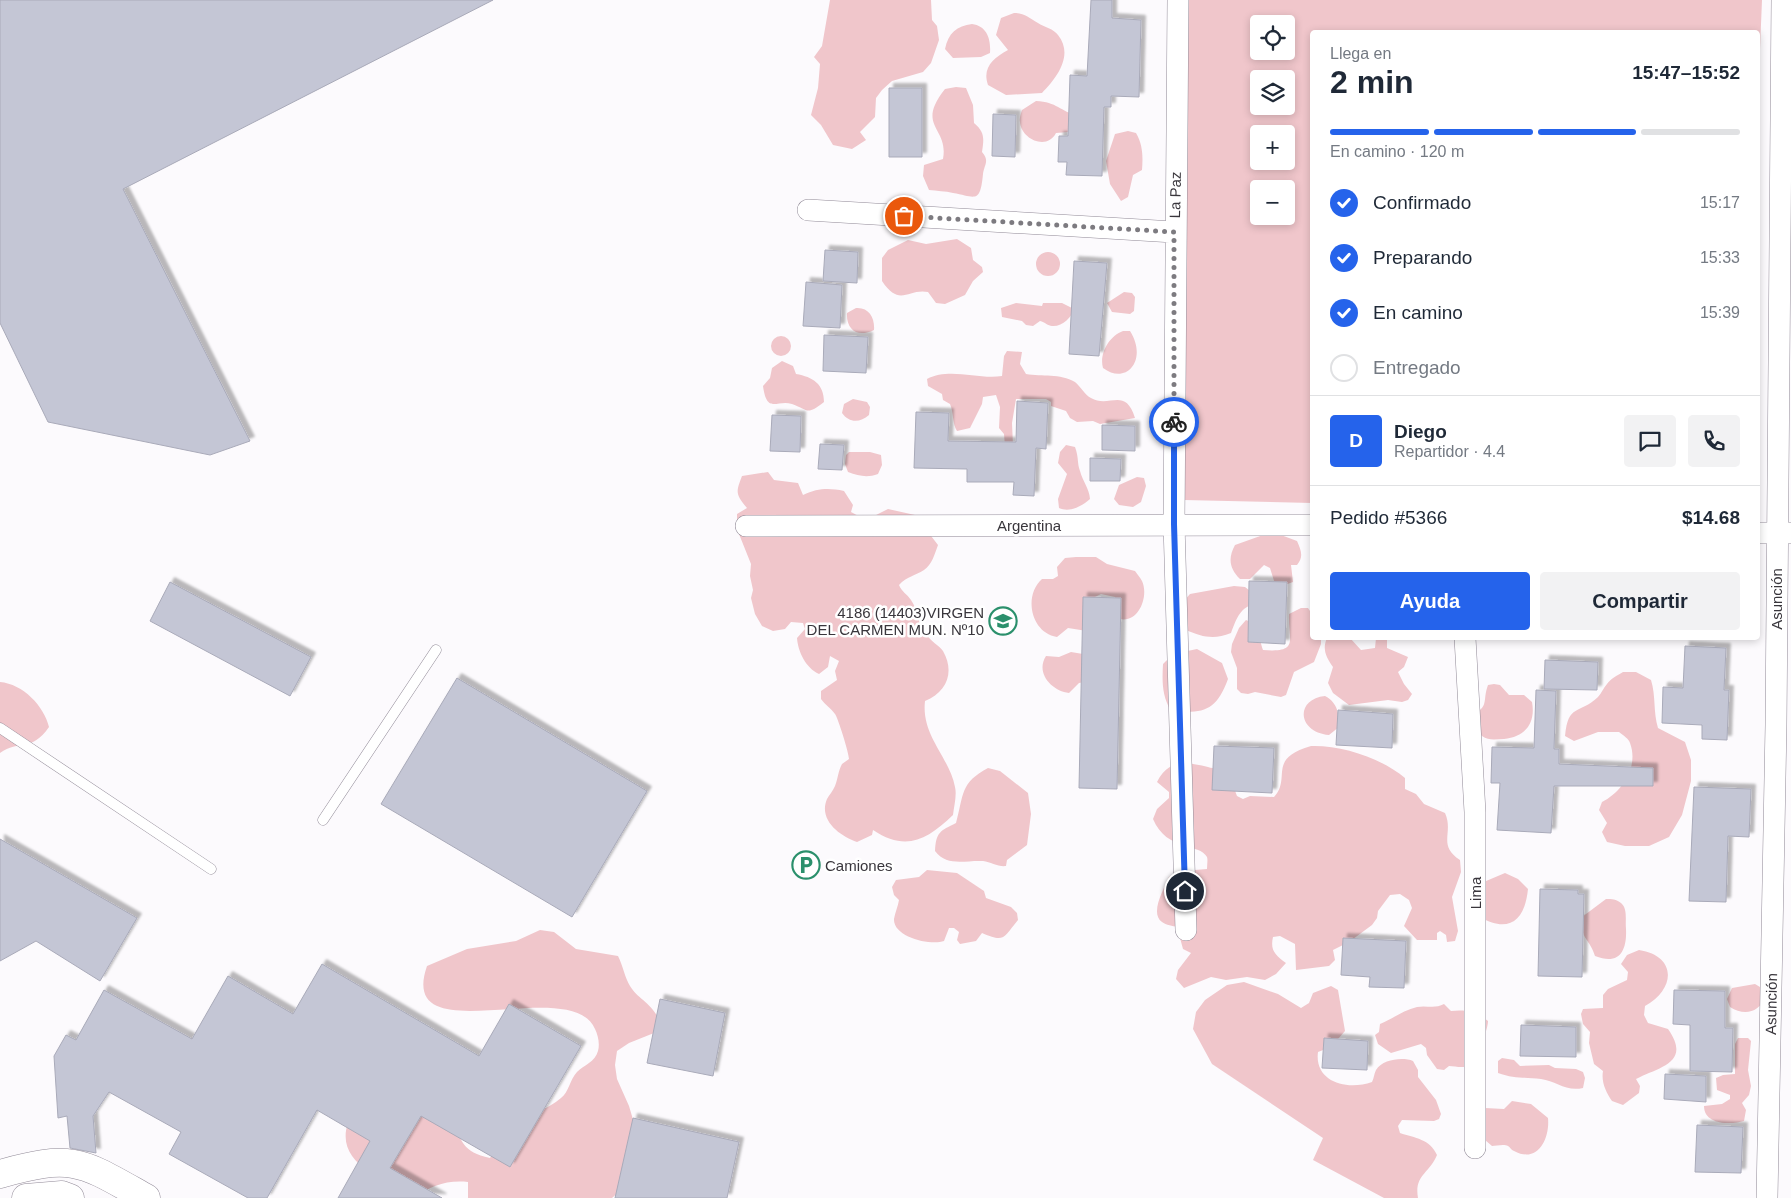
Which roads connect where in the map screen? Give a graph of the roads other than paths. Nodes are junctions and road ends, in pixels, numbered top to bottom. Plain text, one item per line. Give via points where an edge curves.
1 (1178, 0) edge
2 (1782, 0) edge
3 (808, 210) dead end
4 (1174, 232) junction
5 (1174, 524) junction
6 (1310, 525) edge
7 (746, 526) dead end
8 (1775, 533) edge
9 (1465, 640) edge
10 (436, 650) dead end
11 (0, 728) edge
12 (323, 820) dead end
13 (211, 869) dead end
14 (1186, 930) dead end
15 (1475, 1148) dead end
16 (0, 1174) edge
17 (26, 1198) edge
18 (70, 1198) edge
19 (146, 1198) edge
20 (1767, 1198) edge

1 - 4 street, La Paz
2 - 8 street, Asunción
3 - 4 street
4 - 5 street, La Paz
5 - 6 street, Argentina
5 - 7 street, Argentina
5 - 14 street, La Paz
8 - 20 street, Asunción via 1776,724
9 - 15 street, Lima via 1475,812
10 - 12 lane
11 - 13 lane
16 - 19 street via 36,1164 66,1161 91,1167
17 - 18 street via 62,1195

